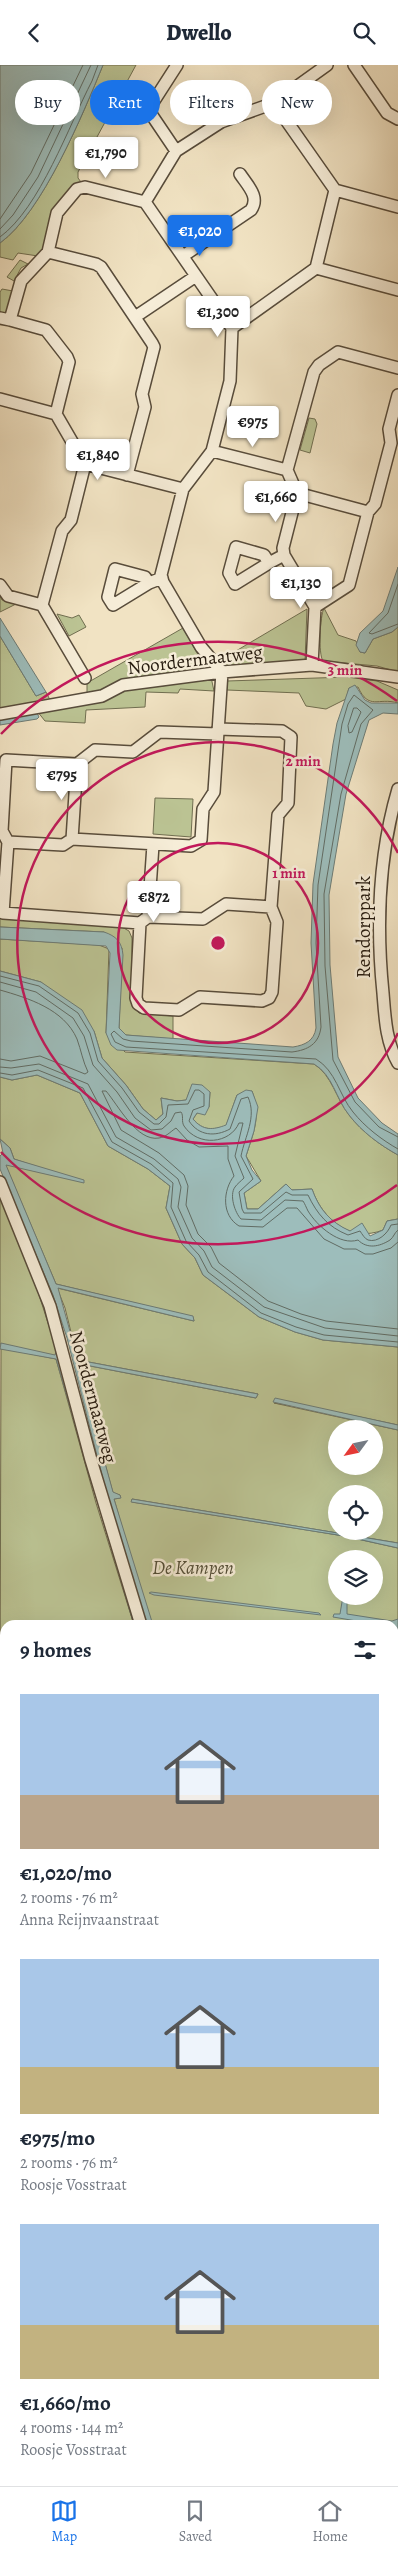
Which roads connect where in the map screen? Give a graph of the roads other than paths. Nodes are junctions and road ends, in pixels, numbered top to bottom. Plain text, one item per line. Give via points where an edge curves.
1 (177, 65) edge
2 (327, 65) edge
3 (354, 65) edge
4 (306, 80) edge
5 (262, 107) edge
6 (398, 119) edge
7 (289, 125) edge
8 (176, 151) junction
9 (240, 174) dead end
10 (335, 191) junction
11 (145, 202) junction
12 (398, 207) edge
13 (48, 252) junction
14 (183, 256) junction
15 (316, 268) junction
16 (196, 276) junction
17 (398, 290) edge
18 (135, 317) junction
19 (5, 319) edge
20 (232, 328) junction
21 (398, 368) edge
22 (398, 395) edge
23 (0, 399) edge
24 (56, 414) junction
25 (212, 451) junction
26 (85, 464) junction
27 (288, 470) junction
28 (128, 475) junction
29 (183, 489) junction
30 (297, 493) junction
31 (368, 512) junction
32 (284, 555) junction
33 (269, 563) dead end
34 (162, 579) junction
35 (149, 583) dead end
36 (0, 585) edge
37 (42, 605) junction
38 (315, 607) junction
39 (312, 665) junction
40 (222, 672) junction
41 (398, 677) edge
42 (85, 678) dead end
43 (0, 714) edge
44 (218, 732) junction
45 (77, 764) junction
46 (398, 789) edge
47 (72, 839) junction
48 (8, 842) junction
49 (153, 845) junction
50 (271, 907) junction
51 (144, 920) junction
52 (398, 1063) edge
53 (0, 1182) edge
54 (139, 1620) edge

1 - 8 street via 149,111
2 - 4 street
3 - 6 street via 387,113
5 - 8 street via 221,122
7 - 10 street
8 - 11 street
9 - 14 street via 255,197 255,205
10 - 12 street
10 - 15 street
11 - 13 street via 81,187 57,213
11 - 14 street
13 - 18 street via 101,267
13 - 19 street via 21,281
14 - 16 street
15 - 17 street
15 - 20 street
16 - 18 street
16 - 20 street
18 - 28 street via 154,347 142,394 145,407
19 - 24 street via 46,330 67,357 69,362
20 - 25 street via 230,381
21 - 27 street via 338,353 319,365 314,372
22 - 31 street via 389,429 391,443 375,504
23 - 24 street
24 - 26 street
25 - 27 street
25 - 29 street
26 - 28 street
26 - 37 street via 71,520 62,531
27 - 30 street
28 - 29 street
29 - 34 street
30 - 31 street
30 - 32 street
31 - 38 street via 348,587
32 - 33 street
32 - 38 street
34 - 35 street
34 - 40 street via 201,647
36 - 37 street via 8,596
37 - 42 street
38 - 39 street
39 - 40 street, Noordermaatweg
39 - 41 street, Noordermaatweg
40 - 43 street, Noordermaatweg via 128,684 102,696
40 - 44 street
44 - 45 street via 159,732 133,752 95,750
44 - 49 street via 214,792 203,809 201,839 191,846
44 - 50 street via 282,731 291,737 288,803 278,815
45 - 47 street
45 - 48 street via 6,760 2,831
46 - 52 street, Rendorppark via 382,862 378,906 386,1028 391,1052
47 - 48 street via 64,845
47 - 49 street
48 - 51 street via 3,913
49 - 51 street
50 - 51 street via 226,905 203,919
50 - 51 street via 277,922 269,998 262,1001 200,997 178,1010 141,1007 136,998
53 - 54 street, Noordermaatweg via 50,1306 91,1460

